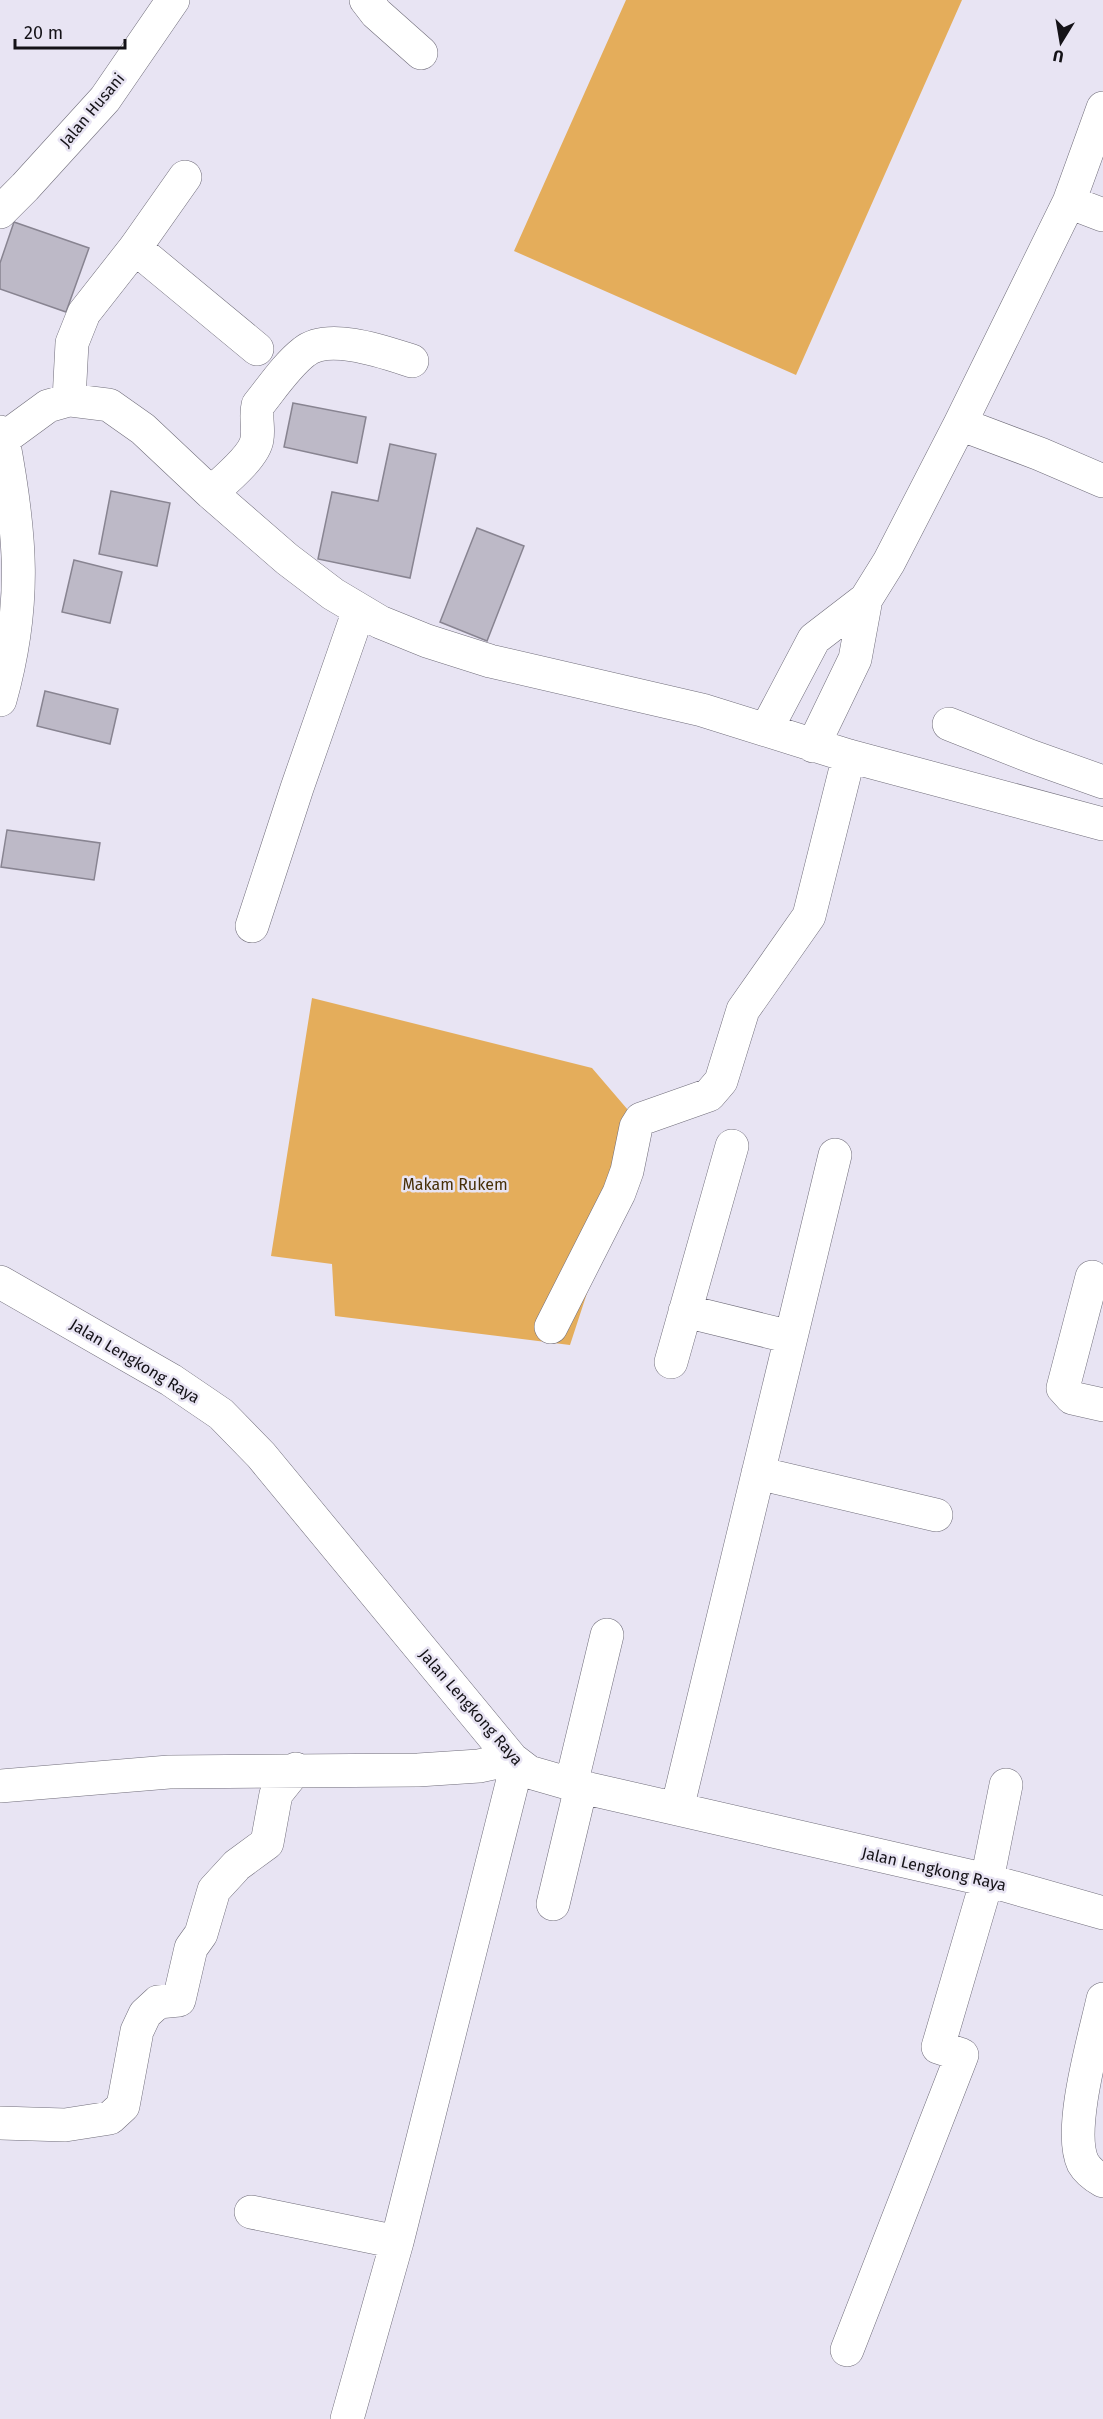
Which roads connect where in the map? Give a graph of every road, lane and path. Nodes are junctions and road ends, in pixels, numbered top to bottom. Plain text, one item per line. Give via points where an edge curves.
1 (173, 0) edge
2 (366, 0) edge
3 (421, 53) dead end
4 (1103, 108) edge
5 (185, 177) dead end
6 (1069, 202) junction
7 (0, 212) edge
8 (1103, 215) edge
9 (135, 248) junction
10 (258, 348) dead end
11 (412, 361) dead end
12 (69, 400) junction
13 (960, 424) junction
14 (2, 435) edge
15 (1103, 481) edge
16 (211, 494) junction
17 (867, 599) junction
18 (359, 610) junction
19 (0, 700) edge
20 (949, 724) dead end
21 (766, 730) junction
22 (813, 746) junction
23 (849, 756) junction
24 (1103, 782) edge
25 (1103, 824) edge
26 (252, 926) dead end
27 (732, 1146) dead end
28 (835, 1155) dead end
29 (1092, 1277) dead end
30 (0, 1282) edge
31 (685, 1311) junction
32 (551, 1327) dead end
33 (791, 1337) junction
34 (671, 1362) dead end
35 (1103, 1406) edge
36 (758, 1473) junction
37 (936, 1515) dead end
38 (607, 1635) dead end
39 (514, 1761) junction
40 (296, 1769) junction
41 (1006, 1785) dead end
42 (0, 1786) edge
43 (576, 1786) junction
44 (677, 1809) junction
45 (987, 1880) junction
46 (553, 1904) dead end
47 (1103, 1913) edge
48 (1103, 1999) edge
49 (0, 2123) edge
50 (1103, 2181) edge
51 (251, 2212) dead end
52 (398, 2242) junction
53 (847, 2350) dead end
54 (347, 2419) edge

1 - 7 street, Jalan Husani via 105,99
2 - 3 street
4 - 6 street
5 - 9 street
6 - 8 street
6 - 13 street
9 - 10 street
9 - 12 street via 77,327 72,343
11 - 16 street via 351,345 321,344 304,351 258,405 255,449
12 - 14 street via 48,406
12 - 16 street via 109,405 143,429
13 - 15 street
13 - 17 street
14 - 19 street via 16,510 19,580 11,661
16 - 18 street via 287,559
17 - 21 street via 814,639
17 - 22 street via 855,659
18 - 21 street via 427,641 490,661 702,710
18 - 26 street
20 - 24 street
21 - 22 street
22 - 23 street
23 - 25 street
23 - 32 street via 809,916 743,1010 716,1089 702,1098 640,1119 619,1193
27 - 31 street
28 - 33 street
29 - 35 street via 1063,1388 1072,1398
30 - 39 street, Jalan Lengkong Raya via 171,1380 220,1414 261,1455
31 - 33 street
31 - 34 street
33 - 36 street
36 - 37 street
36 - 44 street
38 - 43 street
39 - 40 street via 418,1770
39 - 43 street, Jalan Lengkong Raya via 529,1772
39 - 52 street
40 - 42 street via 169,1772
40 - 49 street via 276,1794 267,1842 237,1865 214,1890 201,1934 191,1948 179,2000 158,2002 145,2014 137,2031 123,2106 110,2118 66,2126
41 - 45 street
43 - 44 street, Jalan Lengkong Raya
43 - 46 street
44 - 45 street, Jalan Lengkong Raya
45 - 47 street, Jalan Lengkong Raya
45 - 53 street via 938,2047 962,2055
48 - 50 street via 1078,2122 1083,2164
51 - 52 street
52 - 54 street

